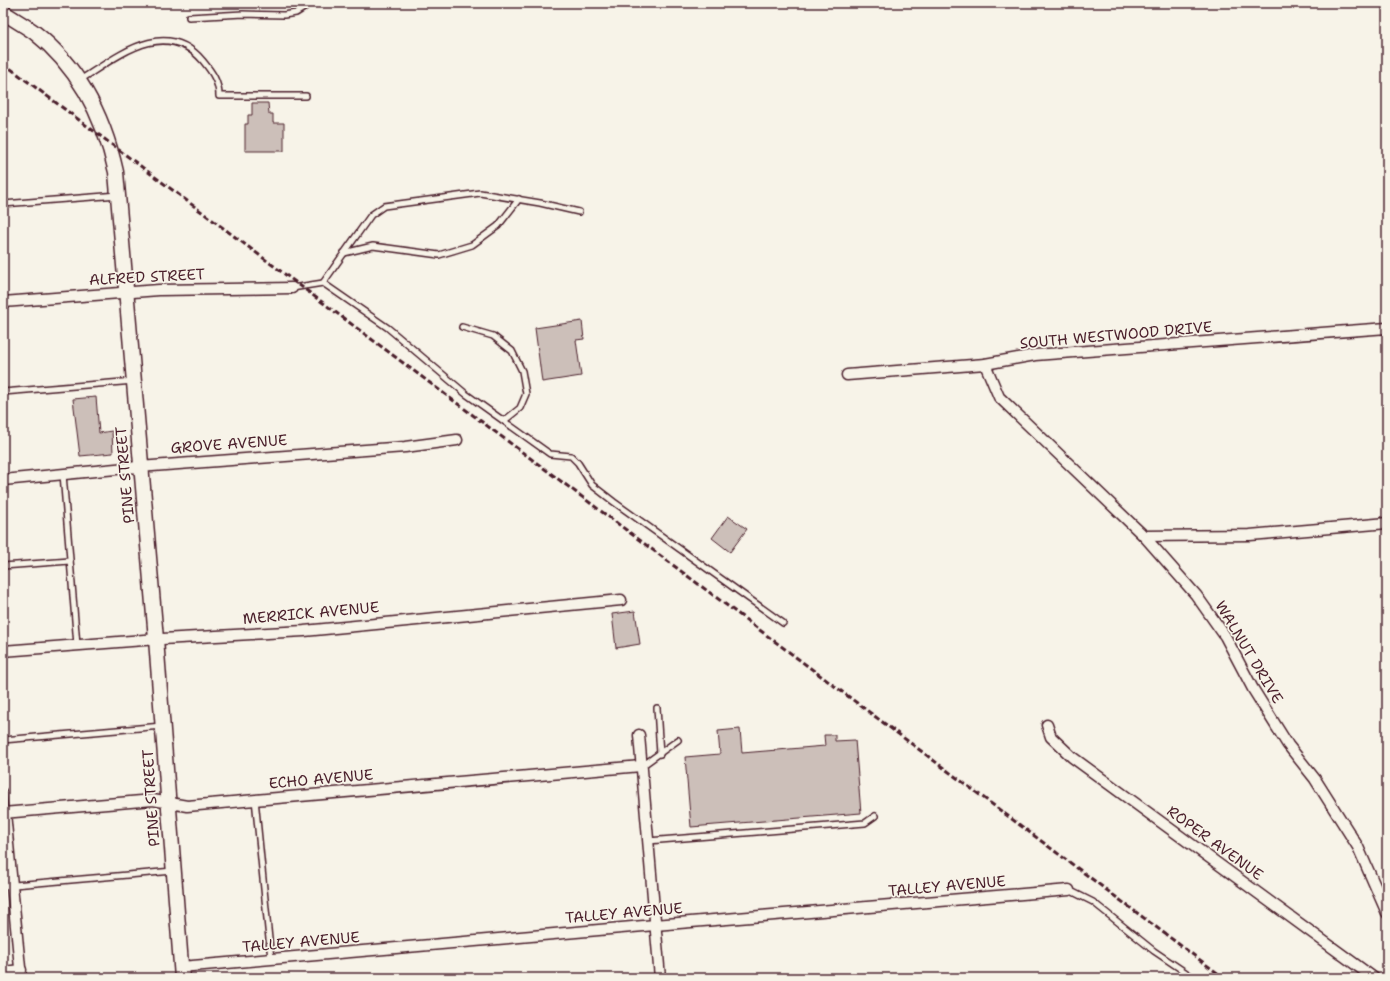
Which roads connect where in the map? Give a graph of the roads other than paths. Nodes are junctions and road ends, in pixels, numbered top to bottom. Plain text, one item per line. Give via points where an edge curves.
1 (308, 3) edge
2 (3, 12) edge
3 (189, 17) dead end
4 (79, 80) junction
5 (306, 96) dead end
6 (119, 195) junction
7 (519, 199) junction
8 (3, 204) edge
9 (579, 212) dead end
10 (344, 253) junction
11 (323, 284) junction
12 (292, 288) joint
13 (127, 292) junction
14 (3, 302) edge
15 (462, 327) dead end
16 (1387, 328) edge
17 (985, 364) junction
18 (847, 375) dead end
19 (134, 381) junction
20 (3, 392) edge
21 (504, 421) junction
22 (457, 440) dead end
23 (141, 466) junction
24 (63, 474) junction
25 (3, 480) edge
26 (1387, 523) edge
27 (1144, 536) junction
28 (70, 561) junction
29 (3, 566) edge
30 (621, 600) dead end
31 (783, 624) dead end
32 (156, 639) junction
33 (77, 645) junction
34 (3, 651) edge
35 (657, 708) dead end
36 (1047, 725) dead end
37 (163, 726) junction
38 (639, 736) dead end
39 (3, 740) edge
40 (678, 740) dead end
41 (660, 754) junction
42 (641, 766) junction
43 (3, 791) edge
44 (255, 800) junction
45 (168, 802) junction
46 (4, 813) edge
47 (875, 816) dead end
48 (648, 841) junction
49 (173, 871) junction
50 (8, 885) edge
51 (1069, 890) joint
52 (1387, 913) edge
53 (655, 925) junction
54 (271, 960) junction
55 (3, 972) edge
56 (182, 973) edge
57 (21, 974) edge
58 (660, 978) edge
59 (1194, 978) edge
60 (1374, 978) edge

1 - 3 lane via 296,13 284,15
2 - 4 main road, PINE STREET via 34,32 56,52
4 - 5 lane via 136,46 165,40 180,43 196,53 212,71 219,87 218,96
4 - 6 main road, PINE STREET via 93,103 110,144
6 - 8 lane
6 - 13 main road, PINE STREET
7 - 9 lane
7 - 10 lane via 498,226 472,245 439,254 373,246
7 - 10 lane via 480,194 384,206 371,215
10 - 11 lane
11 - 12 lane
11 - 21 lane via 388,328 466,394
12 - 13 street, ALFRED STREET
13 - 14 street, ALFRED STREET
13 - 19 main road, PINE STREET
15 - 21 lane via 493,336 512,351 522,371 526,394 520,408
16 - 17 street, SOUTH WESTWOOD DRIVE via 1035,355
17 - 18 street, SOUTH WESTWOOD DRIVE
17 - 27 street, WALNUT DRIVE via 999,397
19 - 20 lane
19 - 23 main road, PINE STREET
21 - 31 lane via 550,454 572,456 592,485
22 - 23 street, GROVE AVENUE via 404,447
23 - 24 street, GROVE AVENUE
23 - 32 main road, PINE STREET
24 - 25 street, GROVE AVENUE
24 - 28 lane
26 - 27 street via 1250,535
27 - 52 street, WALNUT DRIVE via 1196,595 1225,636 1268,714 1358,847
28 - 29 lane
28 - 33 lane
30 - 32 street, MERRICK AVENUE via 304,630
32 - 33 street, MERRICK AVENUE
32 - 37 main road, PINE STREET
33 - 34 street, MERRICK AVENUE
35 - 41 lane
36 - 60 street, ROPER AVENUE via 1051,737 1072,756
37 - 39 lane
37 - 45 main road, PINE STREET
38 - 42 street
40 - 41 lane
41 - 42 lane
42 - 44 street, ECHO AVENUE
42 - 48 street
43 - 46 lane
44 - 45 street, ECHO AVENUE via 187,806
44 - 54 lane
45 - 46 street, ECHO AVENUE via 153,800
45 - 49 main road, PINE STREET
46 - 50 street
47 - 48 lane via 865,823
48 - 53 street
49 - 50 lane
49 - 56 main road, PINE STREET
50 - 57 street
51 - 53 street, TALLEY AVENUE
51 - 59 lane via 1093,902 1154,951
53 - 54 street, TALLEY AVENUE
53 - 58 street
54 - 56 street, TALLEY AVENUE
55 - 57 street

